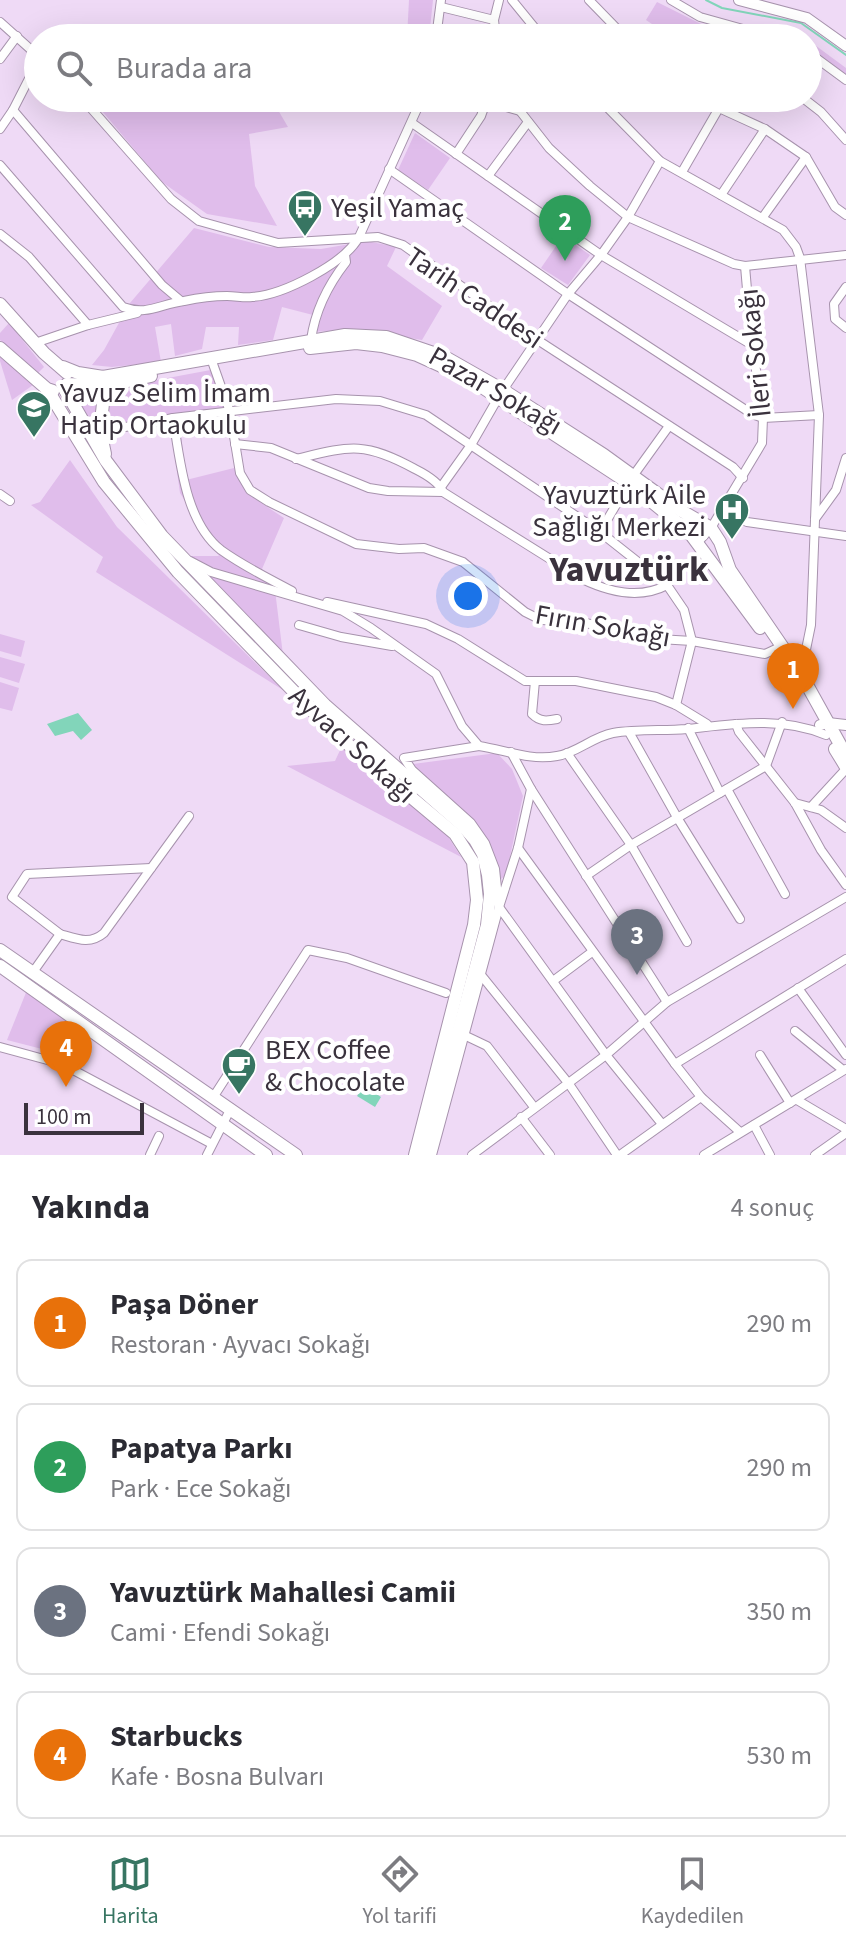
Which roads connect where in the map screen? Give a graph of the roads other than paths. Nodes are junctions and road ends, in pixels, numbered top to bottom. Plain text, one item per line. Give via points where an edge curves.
1 (499, 0) edge
2 (512, 0) edge
3 (589, 0) edge
4 (671, 0) edge
5 (739, 0) edge
6 (441, 3) edge
7 (769, 3) edge
8 (494, 20) junction
9 (0, 22) edge
10 (438, 24) edge
11 (494, 24) edge
12 (532, 24) edge
13 (612, 24) edge
14 (724, 24) edge
15 (815, 24) edge
16 (822, 29) edge
17 (17, 36) junction
18 (24, 43) edge
19 (846, 46) edge
20 (0, 59) edge
21 (822, 62) edge
22 (846, 80) edge
23 (24, 87) edge
24 (13, 110) junction
25 (94, 112) edge
26 (416, 112) edge
27 (482, 112) edge
28 (521, 112) edge
29 (612, 112) edge
30 (717, 112) edge
31 (728, 112) edge
32 (821, 112) edge
33 (528, 122) junction
34 (412, 123) junction
35 (0, 129) edge
36 (765, 129) junction
37 (846, 140) edge
38 (456, 154) junction
39 (806, 157) junction
40 (660, 161) junction
41 (0, 165) edge
42 (389, 169) junction
43 (682, 172) junction
44 (488, 176) junction
45 (721, 195) junction
46 (846, 215) edge
47 (628, 217) junction
48 (763, 217) junction
49 (0, 234) edge
50 (359, 237) junction
51 (345, 255) junction
52 (601, 255) junction
53 (846, 255) edge
54 (800, 258) junction
55 (745, 266) junction
56 (846, 287) edge
57 (568, 294) junction
58 (181, 301) junction
59 (0, 304) edge
60 (138, 313) junction
61 (88, 325) junction
62 (846, 328) edge
63 (536, 339) junction
64 (311, 340) junction
65 (35, 343) junction
66 (752, 345) junction
67 (0, 348) edge
68 (213, 364) junction
69 (61, 366) junction
70 (66, 386) junction
71 (105, 386) junction
72 (45, 387) junction
73 (501, 394) junction
74 (230, 412) junction
75 (819, 415) junction
76 (173, 418) junction
77 (763, 418) junction
78 (669, 426) junction
79 (100, 430) junction
80 (235, 444) junction
81 (471, 445) junction
82 (846, 458) edge
83 (296, 459) junction
84 (106, 461) junction
85 (743, 478) junction
86 (632, 480) junction
87 (442, 490) junction
88 (0, 494) edge
89 (10, 501) dead end
90 (722, 511) junction
91 (815, 519) junction
92 (711, 528) junction
93 (813, 531) junction
94 (600, 532) junction
95 (846, 536) edge
96 (698, 542) junction
97 (182, 557) junction
98 (667, 585) junction
99 (302, 598) junction
100 (299, 625) dead end
101 (692, 641) junction
102 (393, 646) junction
103 (779, 648) junction
104 (798, 676) junction
105 (535, 681) junction
106 (676, 705) junction
107 (557, 719) dead end
108 (782, 722) junction
109 (708, 724) junction
110 (736, 724) junction
111 (688, 728) junction
112 (830, 728) edge
113 (629, 732) junction
114 (479, 746) junction
115 (510, 751) junction
116 (567, 753) junction
117 (846, 755) edge
118 (766, 766) junction
119 (846, 768) edge
120 (531, 789) junction
121 (724, 791) junction
122 (795, 803) junction
123 (811, 807) junction
124 (189, 816) dead end
125 (678, 819) junction
126 (846, 828) edge
127 (631, 845) junction
128 (518, 848) junction
129 (151, 868) junction
130 (586, 876) junction
131 (846, 885) edge
132 (785, 894) dead end
133 (846, 897) edge
134 (499, 907) junction
135 (740, 919) dead end
136 (60, 934) junction
137 (687, 942) dead end
138 (0, 950) edge
139 (592, 952) junction
140 (846, 959) edge
141 (0, 966) edge
142 (33, 972) junction
143 (481, 975) junction
144 (553, 981) junction
145 (798, 988) junction
146 (446, 993) dead end
147 (667, 1002) junction
148 (646, 1022) junction
149 (795, 1031) dead end
150 (466, 1036) junction
151 (0, 1047) edge
152 (606, 1055) junction
153 (760, 1055) dead end
154 (846, 1055) edge
155 (675, 1064) junction
156 (845, 1069) edge
157 (569, 1084) junction
158 (214, 1096) junction
159 (701, 1097) junction
160 (794, 1102) junction
161 (534, 1107) junction
162 (231, 1108) junction
163 (521, 1117) junction
164 (223, 1124) junction
165 (662, 1124) junction
166 (754, 1125) junction
167 (846, 1131) edge
168 (740, 1132) junction
169 (159, 1136) dead end
170 (212, 1144) junction
171 (476, 1154) edge
172 (150, 1155) edge
173 (207, 1155) edge
174 (266, 1155) edge
175 (296, 1155) edge
176 (415, 1155) edge
177 (425, 1155) edge
178 (432, 1155) edge
179 (550, 1155) edge
180 (619, 1155) edge
181 (704, 1155) edge
182 (770, 1155) edge
183 (815, 1155) edge

1 - 8 street
2 - 12 street
3 - 13 street
4 - 14 street
5 - 7 street
6 - 8 street
6 - 10 street
7 - 15 street
8 - 11 street
9 - 17 street
16 - 19 street
17 - 18 street
17 - 20 street
21 - 22 street
23 - 24 street
24 - 35 street
24 - 58 street
25 - 50 street, Tarih Caddesi via 171,199 199,221 278,243
26 - 34 street
27 - 38 street
28 - 33 street, İleri Sokağı
29 - 40 street
30 - 43 street
31 - 36 street
32 - 37 street
33 - 44 street
33 - 47 street, İleri Sokağı via 549,148
34 - 38 street
34 - 42 street
36 - 39 street
36 - 45 street
38 - 44 street
39 - 46 street via 835,207
39 - 48 street
40 - 43 street
40 - 47 street
41 - 60 street via 123,307
42 - 50 street
42 - 57 street
43 - 45 street
44 - 52 street
45 - 48 street
47 - 52 street
47 - 55 street, İleri Sokağı
48 - 54 street via 783,230
49 - 61 street via 29,257
50 - 51 street
50 - 63 street, Tarih Caddesi via 403,245
51 - 58 street via 288,288 254,298
51 - 64 street
52 - 57 street
52 - 66 street
53 - 54 street
54 - 55 street
54 - 75 street
55 - 66 street, İleri Sokağı
56 - 62 street via 834,304 835,319
57 - 63 street
57 - 77 street
58 - 60 street
59 - 65 main road
60 - 61 street
61 - 65 street
63 - 73 street
63 - 78 street, Tarih Caddesi
64 - 69 main road, Pazar Sokağı via 103,377
64 - 73 main road, Pazar Sokağı via 373,335 397,340 445,357
65 - 69 main road
66 - 77 street, İleri Sokağı
67 - 72 main road, Ayvacı Sokağı
68 - 71 main road, Pazar Sokağı
68 - 73 main road, Pazar Sokağı via 268,352 370,344 417,355
68 - 74 street, Fırın Sokağı
69 - 70 main road via 68,375
69 - 72 main road via 44,370
70 - 71 main road, Pazar Sokağı
70 - 72 main road via 56,391
70 - 84 main road
71 - 79 main road
72 - 176 main road, Ayvacı Sokağı via 104,482 178,572 331,730 455,834 473,862 474,925
73 - 81 street
73 - 86 main road, Pazar Sokağı
74 - 76 street
74 - 80 street, Fırın Sokağı
74 - 81 street via 336,399 380,401 426,415
75 - 77 street
75 - 91 street
76 - 79 street
76 - 99 street via 184,491 205,530 219,548
77 - 85 street, İleri Sokağı via 762,443
78 - 85 street, Tarih Caddesi
78 - 86 street
79 - 84 main road
80 - 83 street via 271,448
80 - 101 street, Fırın Sokağı via 240,473 250,490 356,544 444,554 463,562 541,620
81 - 87 street
81 - 94 street
82 - 91 street via 836,490
83 - 87 street via 369,488
83 - 87 street via 336,448 369,448 397,459
84 - 97 main road
85 - 90 street, İleri Sokağı
86 - 92 main road, Pazar Sokağı
86 - 94 street
86 - 96 main road, Pazar Sokağı
87 - 98 street via 604,589 650,594
88 - 89 street
90 - 92 street, İleri Sokağı
90 - 93 street via 747,522
91 - 93 street
92 - 96 street, İleri Sokağı
92 - 103 main road via 730,570
93 - 95 street
93 - 104 street via 811,625
94 - 98 street
96 - 103 main road, Pazar Sokağı
97 - 99 street via 211,572
97 - 177 main road via 325,705 462,825 483,854 490,894 487,925
98 - 101 street via 684,610
99 - 102 street via 343,611
99 - 105 street via 426,624 525,681
100 - 102 street
101 - 103 street, Fırın Sokağı via 765,654
101 - 106 street
102 - 114 street via 436,674 462,726
103 - 104 main road
104 - 112 main road
105 - 106 street via 576,681
105 - 107 street via 532,714
106 - 109 street
108 - 110 street
108 - 112 street
108 - 118 street
109 - 110 street
109 - 111 street
110 - 118 street
111 - 113 street
111 - 121 street
112 - 117 main road
112 - 119 main road
113 - 116 street via 595,738
113 - 125 street
114 - 115 street
114 - 134 street via 404,758 485,843 495,869
115 - 116 street via 529,758
115 - 120 street
116 - 127 street
118 - 121 street
118 - 122 street
119 - 123 street
120 - 128 street
120 - 130 street
121 - 125 street
121 - 132 street
122 - 123 street
122 - 131 street
123 - 126 street
124 - 129 street
125 - 127 street
125 - 135 street
127 - 130 street
127 - 137 street
128 - 134 street
128 - 139 street
129 - 136 street via 97,939
129 - 136 street via 27,874 12,897
130 - 147 street
133 - 147 street
134 - 143 street
134 - 144 street
136 - 142 street
138 - 142 main road
139 - 144 street
139 - 148 street
140 - 145 street
141 - 164 main road
142 - 158 main road
143 - 150 street
143 - 157 street
144 - 152 street
145 - 154 street
145 - 155 street
146 - 158 street via 308,950
147 - 148 street
148 - 152 street
148 - 155 street
149 - 156 street
150 - 161 street via 487,1046
150 - 178 street
151 - 170 street via 62,1064
152 - 157 street
152 - 165 street
153 - 160 street
155 - 159 street
156 - 160 street
157 - 161 street
157 - 180 street
158 - 162 main road
159 - 165 street
159 - 168 street
160 - 166 street
160 - 167 street
161 - 163 street
162 - 164 street
162 - 175 main road
163 - 171 street
163 - 179 street
164 - 170 street
164 - 174 main road
165 - 180 street
166 - 168 street
166 - 182 street
167 - 183 street
168 - 181 street
169 - 172 street
170 - 173 street

